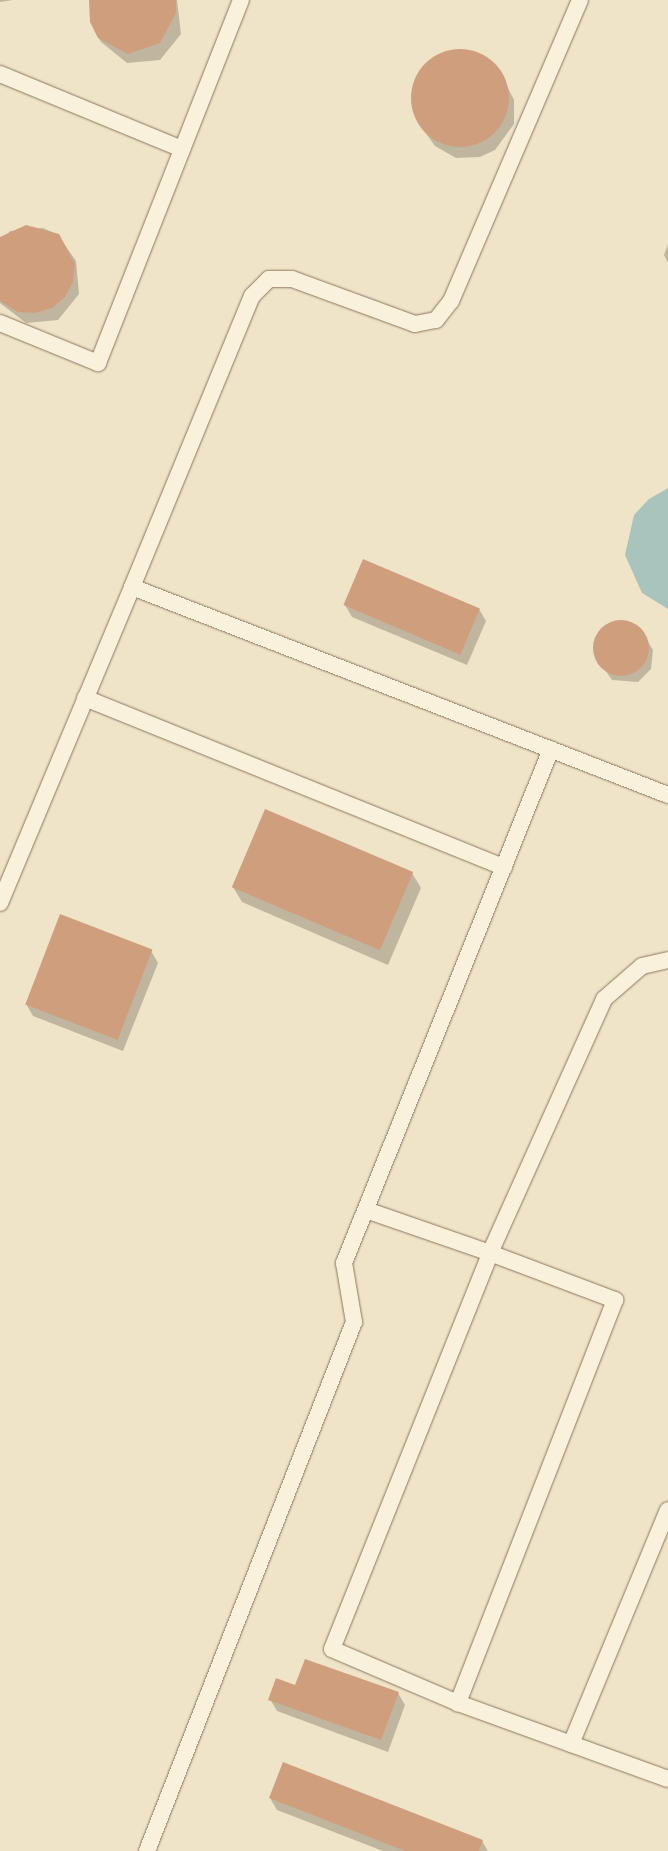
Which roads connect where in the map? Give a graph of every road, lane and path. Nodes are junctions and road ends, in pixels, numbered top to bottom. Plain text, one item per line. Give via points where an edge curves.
1 (241, 0) edge
2 (580, 0) edge
3 (0, 74) edge
4 (182, 149) junction
5 (0, 324) edge
6 (132, 587) junction
7 (85, 698) junction
8 (551, 749) junction
9 (668, 795) edge
10 (504, 866) junction
11 (0, 903) edge
12 (668, 960) edge
13 (366, 1210) junction
14 (490, 1253) junction
15 (668, 1510) edge
16 (458, 1703) junction
17 (571, 1744) junction
18 (668, 1779) edge
19 (147, 1851) edge

1 - 4 lane
2 - 6 lane via 451,300 436,320 415,324 292,279 269,279 252,296
3 - 4 lane
4 - 5 lane via 98,363
6 - 7 lane
6 - 8 lane
7 - 10 lane
7 - 11 lane
8 - 9 lane
8 - 10 lane
10 - 13 lane
12 - 14 lane via 642,966 604,999
13 - 14 lane
13 - 19 lane via 344,1263 354,1322
14 - 16 lane via 332,1649
14 - 16 lane via 615,1300
15 - 17 lane
16 - 17 lane
17 - 18 lane

